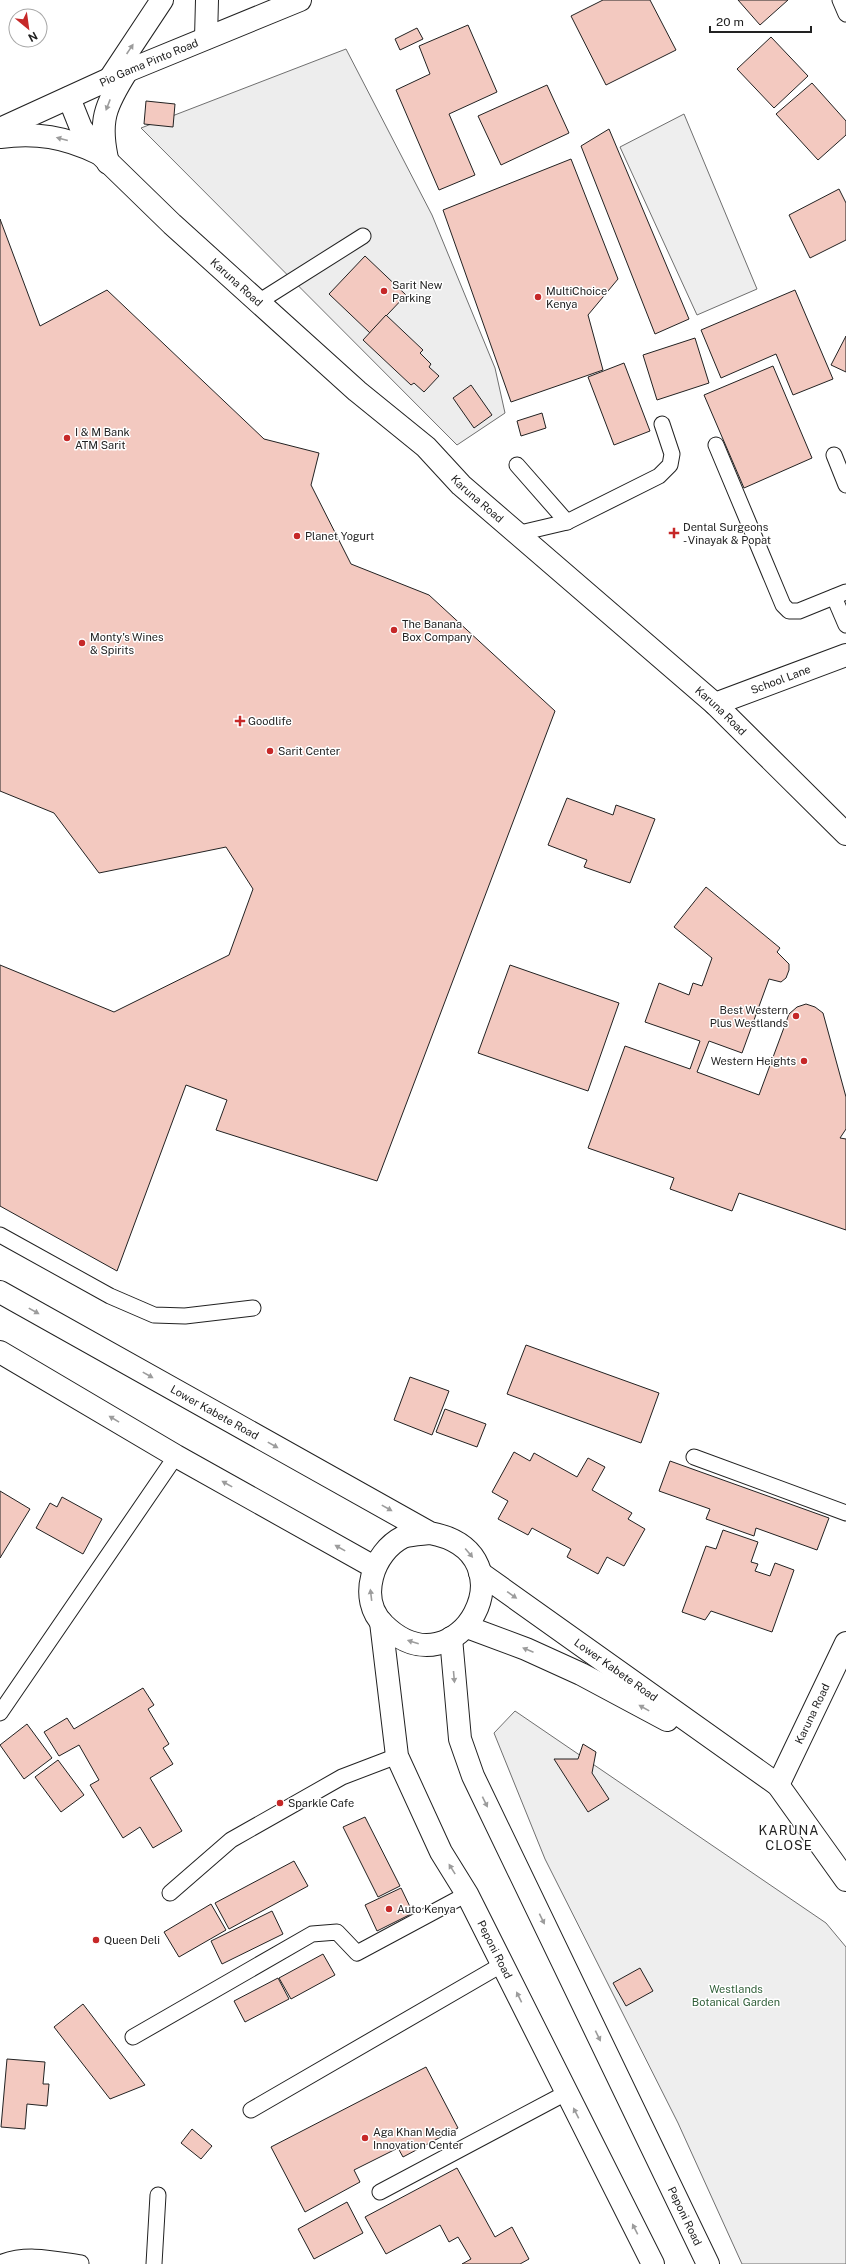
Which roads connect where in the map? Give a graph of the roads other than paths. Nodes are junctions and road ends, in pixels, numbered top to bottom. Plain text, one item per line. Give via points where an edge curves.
1 (162, 0) edge
2 (207, 0) edge
3 (300, 0) edge
4 (840, 0) edge
5 (846, 14) edge
6 (206, 38) junction
7 (127, 71) junction
8 (108, 81) junction
9 (69, 98) junction
10 (0, 129) edge
11 (0, 137) edge
12 (103, 158) junction
13 (363, 236) dead end
14 (260, 301) junction
15 (662, 424) dead end
16 (716, 444) dead end
17 (834, 455) dead end
18 (517, 465) dead end
19 (846, 485) edge
20 (567, 522) junction
21 (516, 534) junction
22 (840, 595) edge
23 (846, 624) edge
24 (846, 655) edge
25 (715, 704) junction
26 (846, 834) edge
27 (0, 1235) edge
28 (0, 1292) edge
29 (253, 1308) dead end
30 (0, 1352) edge
31 (176, 1456) junction
32 (694, 1458) dead end
33 (846, 1513) edge
34 (430, 1533) junction
35 (374, 1567) junction
36 (480, 1573) junction
37 (381, 1622) junction
38 (459, 1633) junction
39 (846, 1643) edge
40 (0, 1713) edge
41 (397, 1756) junction
42 (752, 1767) junction
43 (778, 1785) junction
44 (846, 1880) edge
45 (170, 1893) dead end
46 (468, 1894) junction
47 (502, 1964) junction
48 (133, 2037) dead end
49 (566, 2093) junction
50 (251, 2110) dead end
51 (380, 2192) dead end
52 (158, 2195) dead end
53 (0, 2263) edge
54 (81, 2263) dead end
55 (154, 2264) edge
56 (653, 2264) edge
57 (708, 2264) edge

8 -> 1 main road
2 - 6 main road
3 - 6 main road, Pio Gama Pinto Road
4 - 5 lane
6 - 7 main road, Pio Gama Pinto Road
7 - 8 main road, Pio Gama Pinto Road
7 -> 12 main road via 114,91 104,120
8 - 9 main road, Pio Gama Pinto Road
9 - 10 main road, Pio Gama Pinto Road
9 - 12 main road, Karuna Road via 81,128
12 -> 11 main road, Karuna Road via 80,144 54,137 21,134
12 - 14 main road, Karuna Road via 172,224
13 - 14 lane
14 - 21 main road, Karuna Road via 356,391 426,447 461,485
15 - 20 lane via 672,454 670,465 658,476
16 - 22 lane via 783,605 789,611 799,612
17 - 19 lane
18 - 20 lane
20 - 21 lane
21 - 25 main road, Karuna Road
22 - 23 lane
24 - 25 main road, School Lane
25 - 26 main road, Karuna Road
27 - 29 lane via 110,1296 154,1315 185,1316
28 -> 34 main road, Lower Kabete Road
31 -> 30 main road
35 -> 31 main road
31 - 40 lane
32 - 33 lane
34 - 35 main road, Lower Kabete Road via 404,1537 388,1548
34 -> 36 main road, Lower Kabete Road via 444,1535 461,1544 472,1556
37 -> 35 main road, Lower Kabete Road via 370,1596
36 - 38 main road, Lower Kabete Road via 482,1590 478,1608
36 -> 42 main road, Lower Kabete Road
38 -> 37 main road, Lower Kabete Road via 436,1643 417,1644 394,1634
37 - 41 main road, Peponi Road
42 -> 38 main road, Lower Kabete Road via 581,1674 526,1649
38 -> 57 main road, Peponi Road via 460,1739 472,1776
39 - 43 main road, Karuna Road
41 - 45 lane via 342,1777 231,1840
46 -> 41 main road, Peponi Road via 441,1852
42 - 43 main road, Lower Kabete Road
43 - 44 main road, Lower Kabete Road
46 - 47 main road, Peponi Road
46 - 48 lane via 357,1953 337,1932 312,1934
49 -> 47 main road, Peponi Road
47 - 50 lane
49 - 51 lane
56 -> 49 main road, Peponi Road
52 - 55 lane
53 - 54 lane via 15,2257

